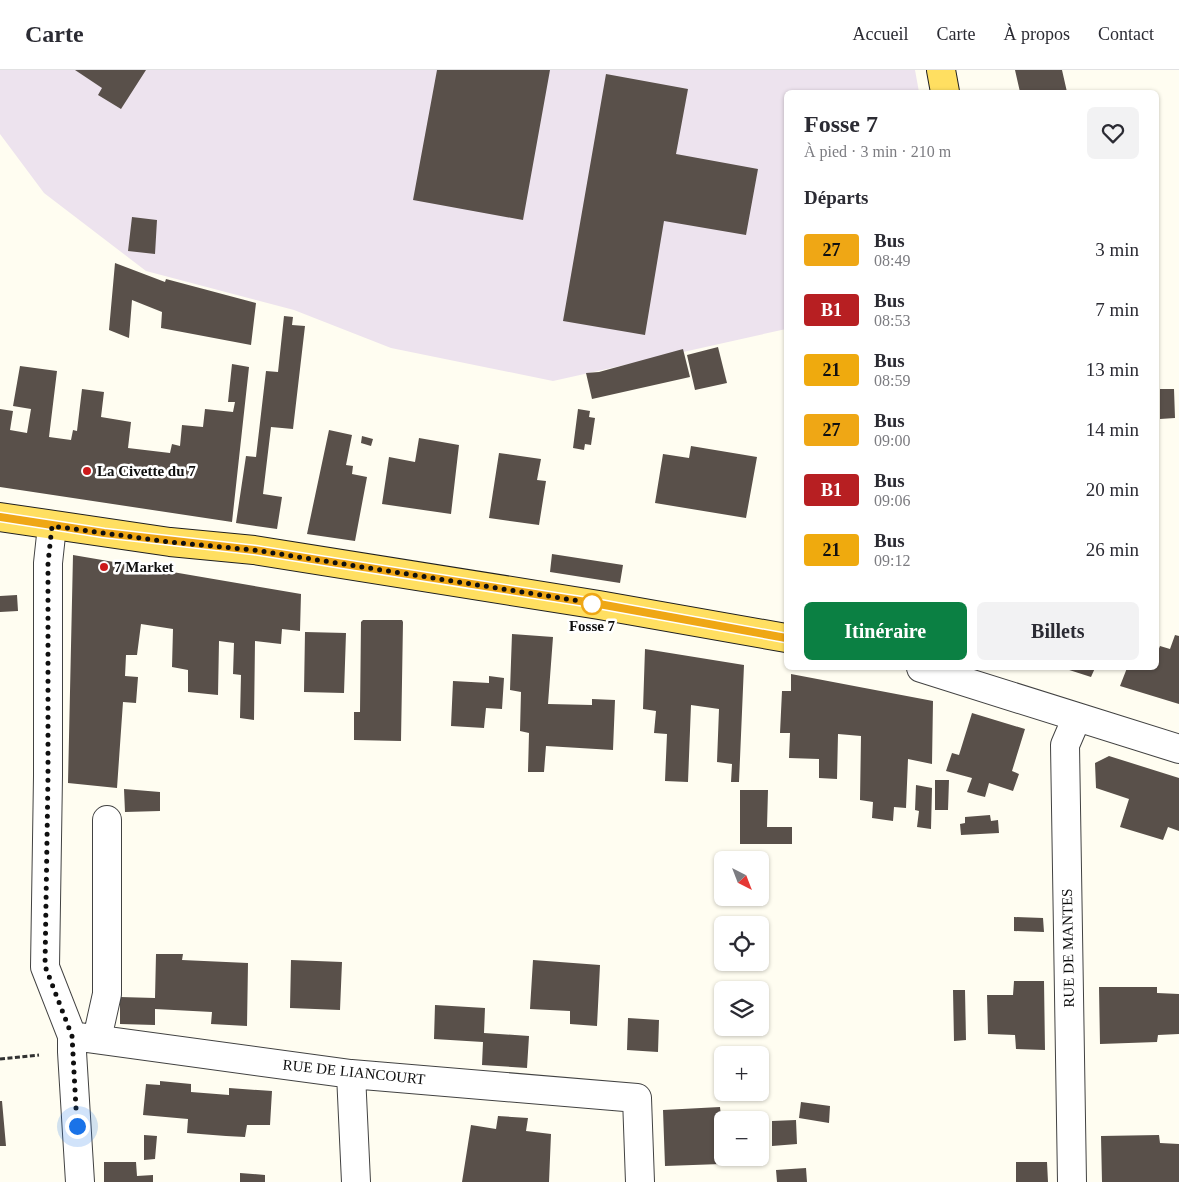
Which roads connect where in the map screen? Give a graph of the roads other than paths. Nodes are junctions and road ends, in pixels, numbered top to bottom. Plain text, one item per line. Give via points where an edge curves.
1 (941, 70) edge
2 (946, 90) edge
3 (0, 517) edge
4 (52, 526) junction
5 (784, 638) edge
6 (927, 670) edge
7 (1077, 717) junction
8 (1179, 749) edge
9 (107, 820) dead end
10 (80, 1042) junction
11 (351, 1074) junction
12 (80, 1182) edge
13 (356, 1182) edge
14 (640, 1182) edge
15 (1072, 1182) edge

1 - 2 main road
3 - 4 main road
4 - 5 main road via 254,550 599,604
4 - 10 street via 48,563 45,966
6 - 7 street
7 - 8 street
7 - 15 street, RUE DE MANTES via 1065,745
9 - 10 street via 107,994
10 - 11 street, RUE DE LIANCOURT
10 - 12 street
11 - 13 street
11 - 14 street, RUE DE LIANCOURT via 636,1098

